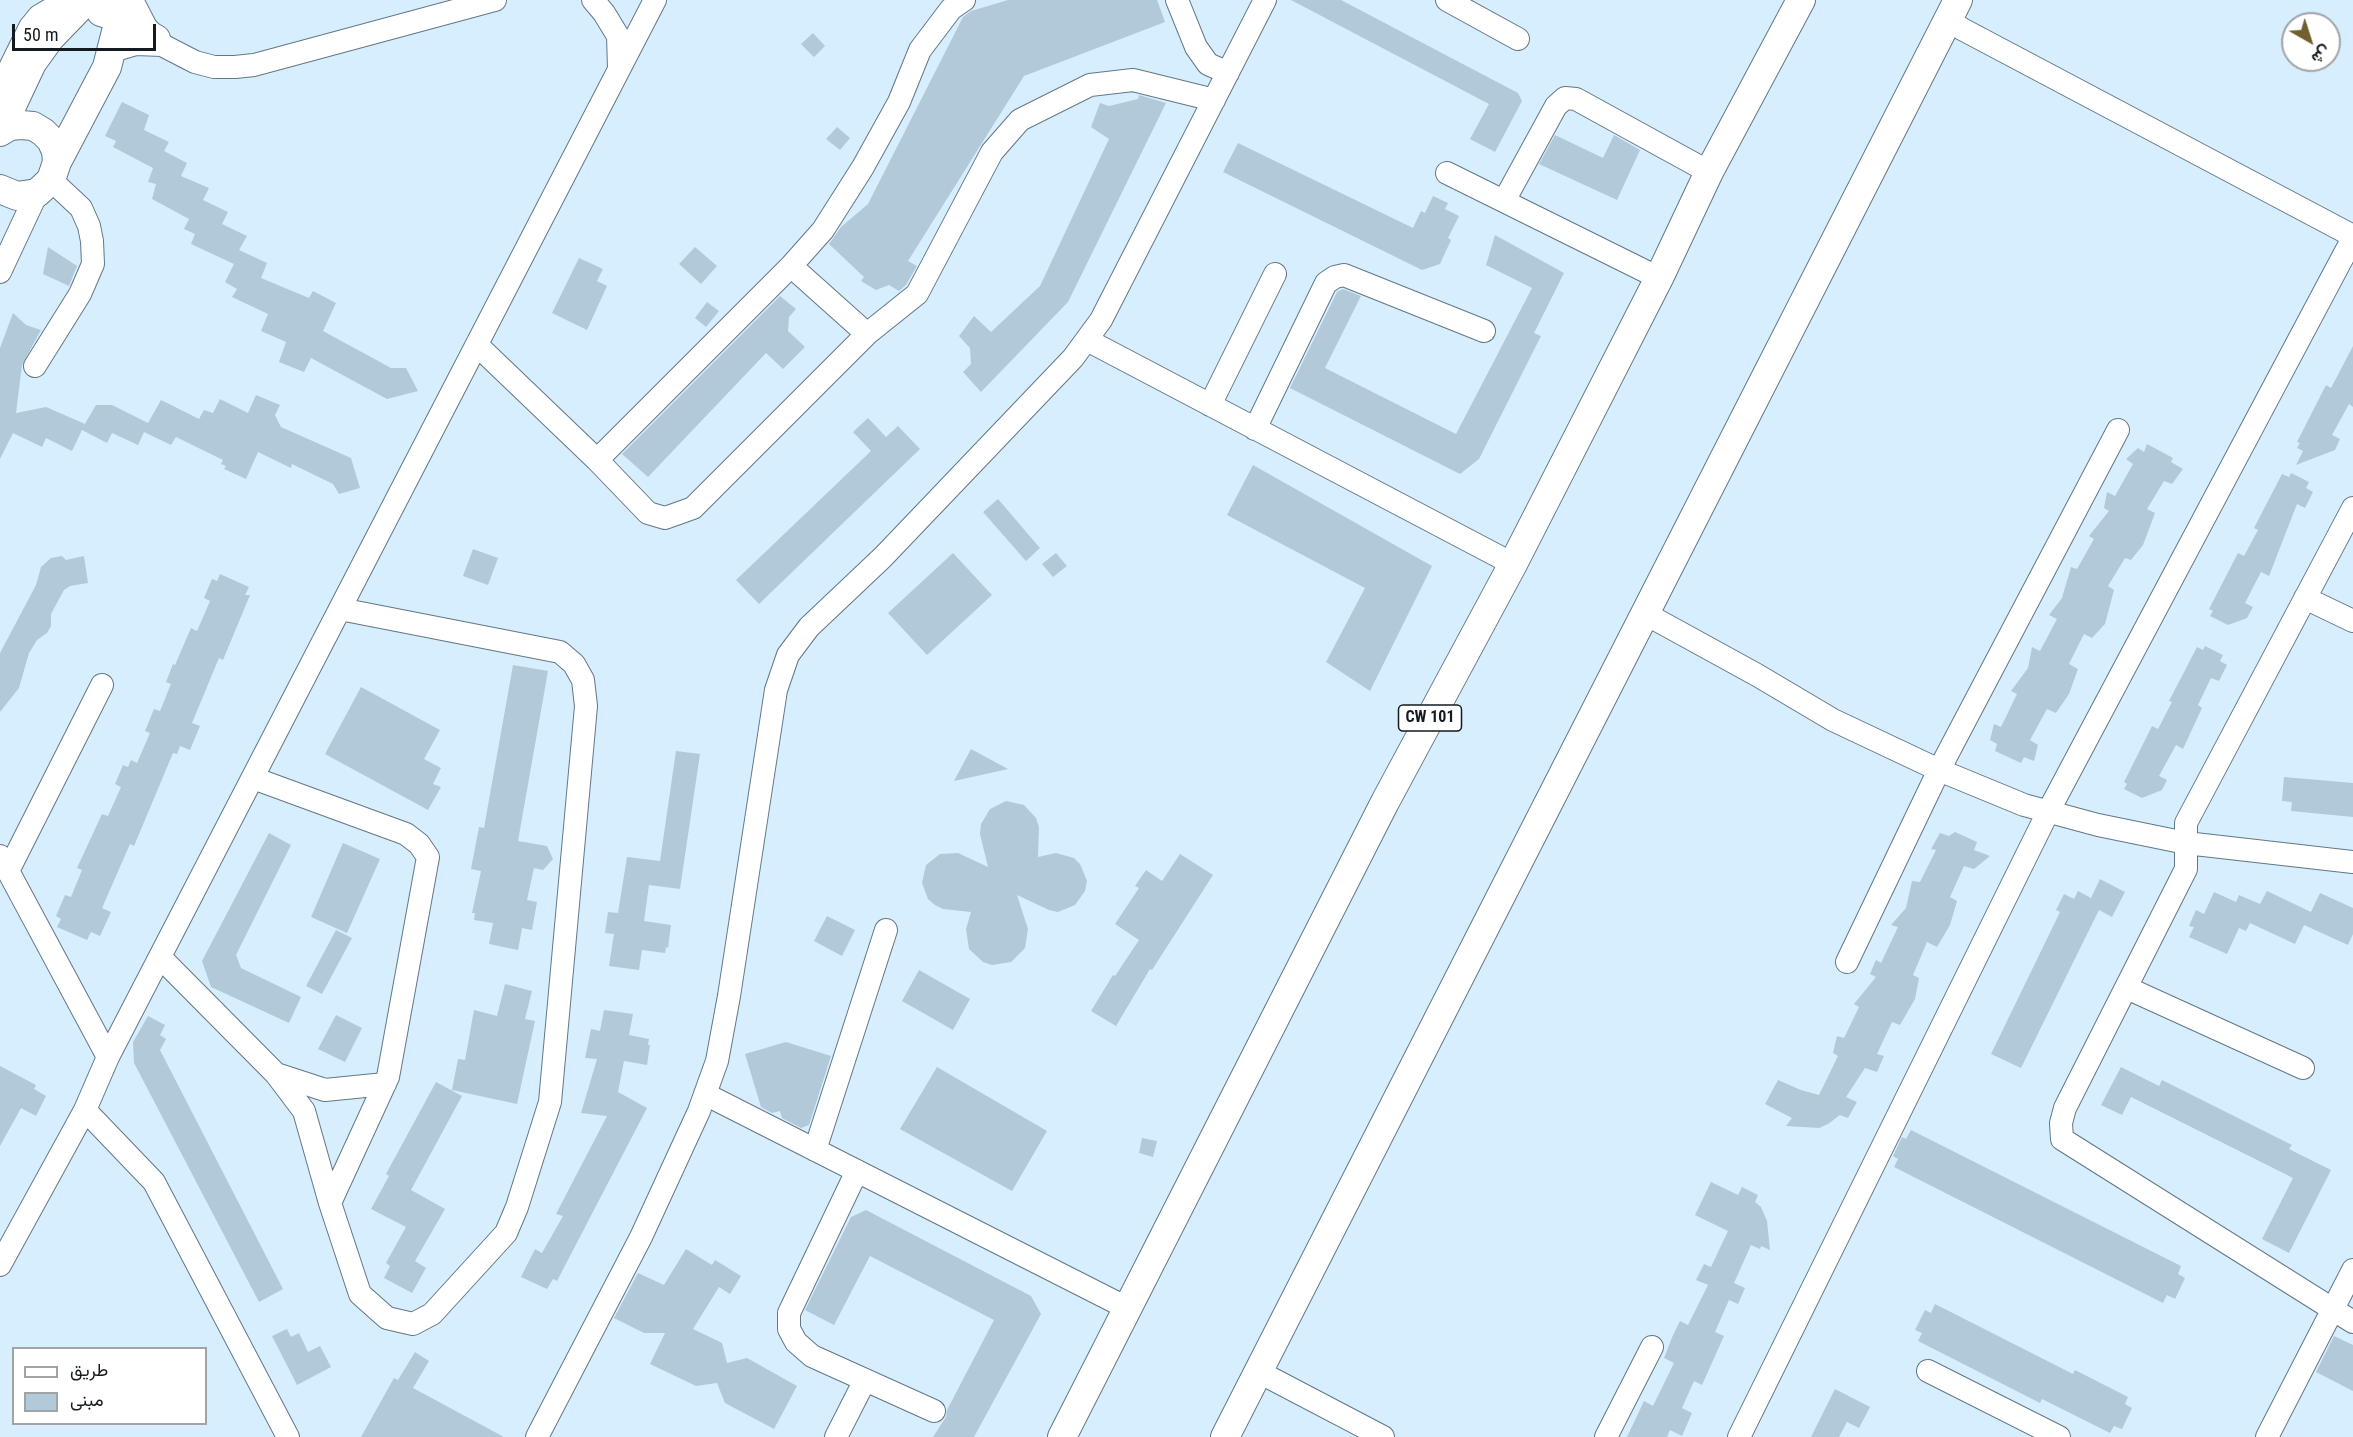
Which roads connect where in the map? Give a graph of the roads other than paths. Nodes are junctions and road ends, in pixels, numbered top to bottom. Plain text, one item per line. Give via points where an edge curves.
1 (495, 0) edge
2 (593, 0) edge
3 (655, 0) edge
4 (938, 0) edge
5 (964, 0) edge
6 (1177, 0) edge
7 (1265, 0) edge
8 (1447, 0) edge
9 (82, 4) edge
10 (1796, 4) edge
11 (125, 6) edge
12 (1953, 9) edge
13 (1518, 39) dead end
14 (159, 42) junction
15 (921, 50) junction
16 (112, 51) junction
17 (619, 70) junction
18 (1228, 73) junction
19 (0, 87) edge
20 (1214, 100) junction
21 (0, 131) edge
22 (1709, 172) junction
23 (1447, 173) dead end
24 (48, 178) junction
25 (0, 189) edge
26 (1504, 201) junction
27 (2353, 237) edge
28 (791, 266) junction
29 (0, 272) edge
30 (1275, 274) dead end
31 (1659, 278) junction
32 (1484, 331) dead end
33 (867, 334) junction
34 (1087, 340) junction
35 (477, 345) junction
36 (35, 366) dead end
37 (1210, 405) junction
38 (1255, 429) junction
39 (2118, 430) dead end
40 (597, 460) junction
41 (2353, 508) edge
42 (1513, 564) junction
43 (2306, 598) junction
44 (340, 609) junction
45 (1644, 613) junction
46 (2353, 621) edge
47 (102, 685) dead end
48 (1940, 771) junction
49 (253, 778) junction
50 (2048, 812) junction
51 (2186, 843) junction
52 (2353, 862) edge
53 (4, 864) edge
54 (886, 930) dead end
55 (160, 957) junction
56 (1847, 962) dead end
57 (2127, 988) junction
58 (108, 1057) junction
59 (2303, 1068) dead end
60 (276, 1074) junction
61 (385, 1084) junction
62 (705, 1094) junction
63 (85, 1110) junction
64 (815, 1150) junction
65 (857, 1171) junction
66 (330, 1203) junction
67 (0, 1265) edge
68 (2353, 1270) edge
69 (1127, 1308) junction
70 (2332, 1311) junction
71 (2353, 1322) edge
72 (1652, 1347) dead end
73 (1928, 1371) dead end
74 (1259, 1372) junction
75 (865, 1380) junction
76 (934, 1411) dead end
77 (2276, 1434) edge
78 (288, 1437) edge
79 (537, 1437) edge
80 (836, 1437) edge
81 (1062, 1437) edge
82 (1225, 1437) edge
83 (1383, 1437) edge
84 (1606, 1437) edge
85 (1739, 1437) edge
86 (2060, 1437) edge

1 - 14 street via 254,65 214,67 195,62
2 - 17 street via 618,36
3 - 17 street
4 - 15 street
5 - 15 street via 951,9
6 - 18 street via 1196,47 1208,64
7 - 18 street
8 - 13 street
9 - 11 main road
9 - 19 street via 51,9 39,16
9 - 21 main road via 32,63
10 - 22 main road, CW 101
11 - 14 main road
11 - 16 main road
12 - 27 street via 1962,29
12 - 45 main road
14 - 16 street
15 - 28 street via 900,102 863,167 823,230
16 - 24 main road via 104,74
17 - 35 street
18 - 20 street
20 - 33 street via 1133,80 1111,82 1090,85 1020,120 992,152 917,294
20 - 34 street via 1101,320
21 - 24 main road via 21,124 43,132 56,151
22 - 26 street via 1576,99 1565,98 1556,106
22 - 31 main road, CW 101
23 - 26 street
24 - 25 main road via 17,196
24 - 29 street
24 - 36 street via 81,208 89,226 93,264 80,294
26 - 31 street
27 - 50 street
28 - 33 street
28 - 40 street
30 - 37 street
31 - 42 main road, CW 101
32 - 38 street via 1344,275 1335,277 1326,283
33 - 40 street via 693,508 665,518 648,513
34 - 37 street
34 - 62 street via 884,557 809,627 788,655 777,690 717,1060
35 - 40 street
35 - 44 street
37 - 38 street
38 - 42 street
39 - 48 street
41 - 43 street
42 - 69 main road, CW 101 via 1384,802
43 - 46 street
43 - 51 street via 2186,823
44 - 49 street
44 - 66 street via 560,652 574,664 583,680 586,706 550,1102 506,1233 432,1314 413,1324 387,1318 360,1294
45 - 48 street via 1833,720
45 - 74 main road
47 - 53 street
48 - 50 street
48 - 56 street
49 - 55 street
49 - 61 street via 406,834 428,857
50 - 51 street
50 - 85 street
51 - 52 street
51 - 57 street via 2186,869
53 - 58 street
54 - 64 street
55 - 58 street
55 - 60 street
57 - 59 street
57 - 70 street via 2065,1108 2062,1139
58 - 63 street
60 - 61 street via 325,1090
60 - 66 street via 304,1111
61 - 66 street
62 - 64 street
62 - 79 street via 641,1236
63 - 67 street
63 - 78 street via 154,1182
64 - 65 street
65 - 69 street
65 - 75 street via 789,1313 789,1329 796,1342 812,1356
68 - 70 street
69 - 81 main road, CW 101
70 - 71 street
70 - 77 street
72 - 84 street
73 - 86 street
74 - 82 main road
74 - 83 street
75 - 76 street
75 - 80 street

